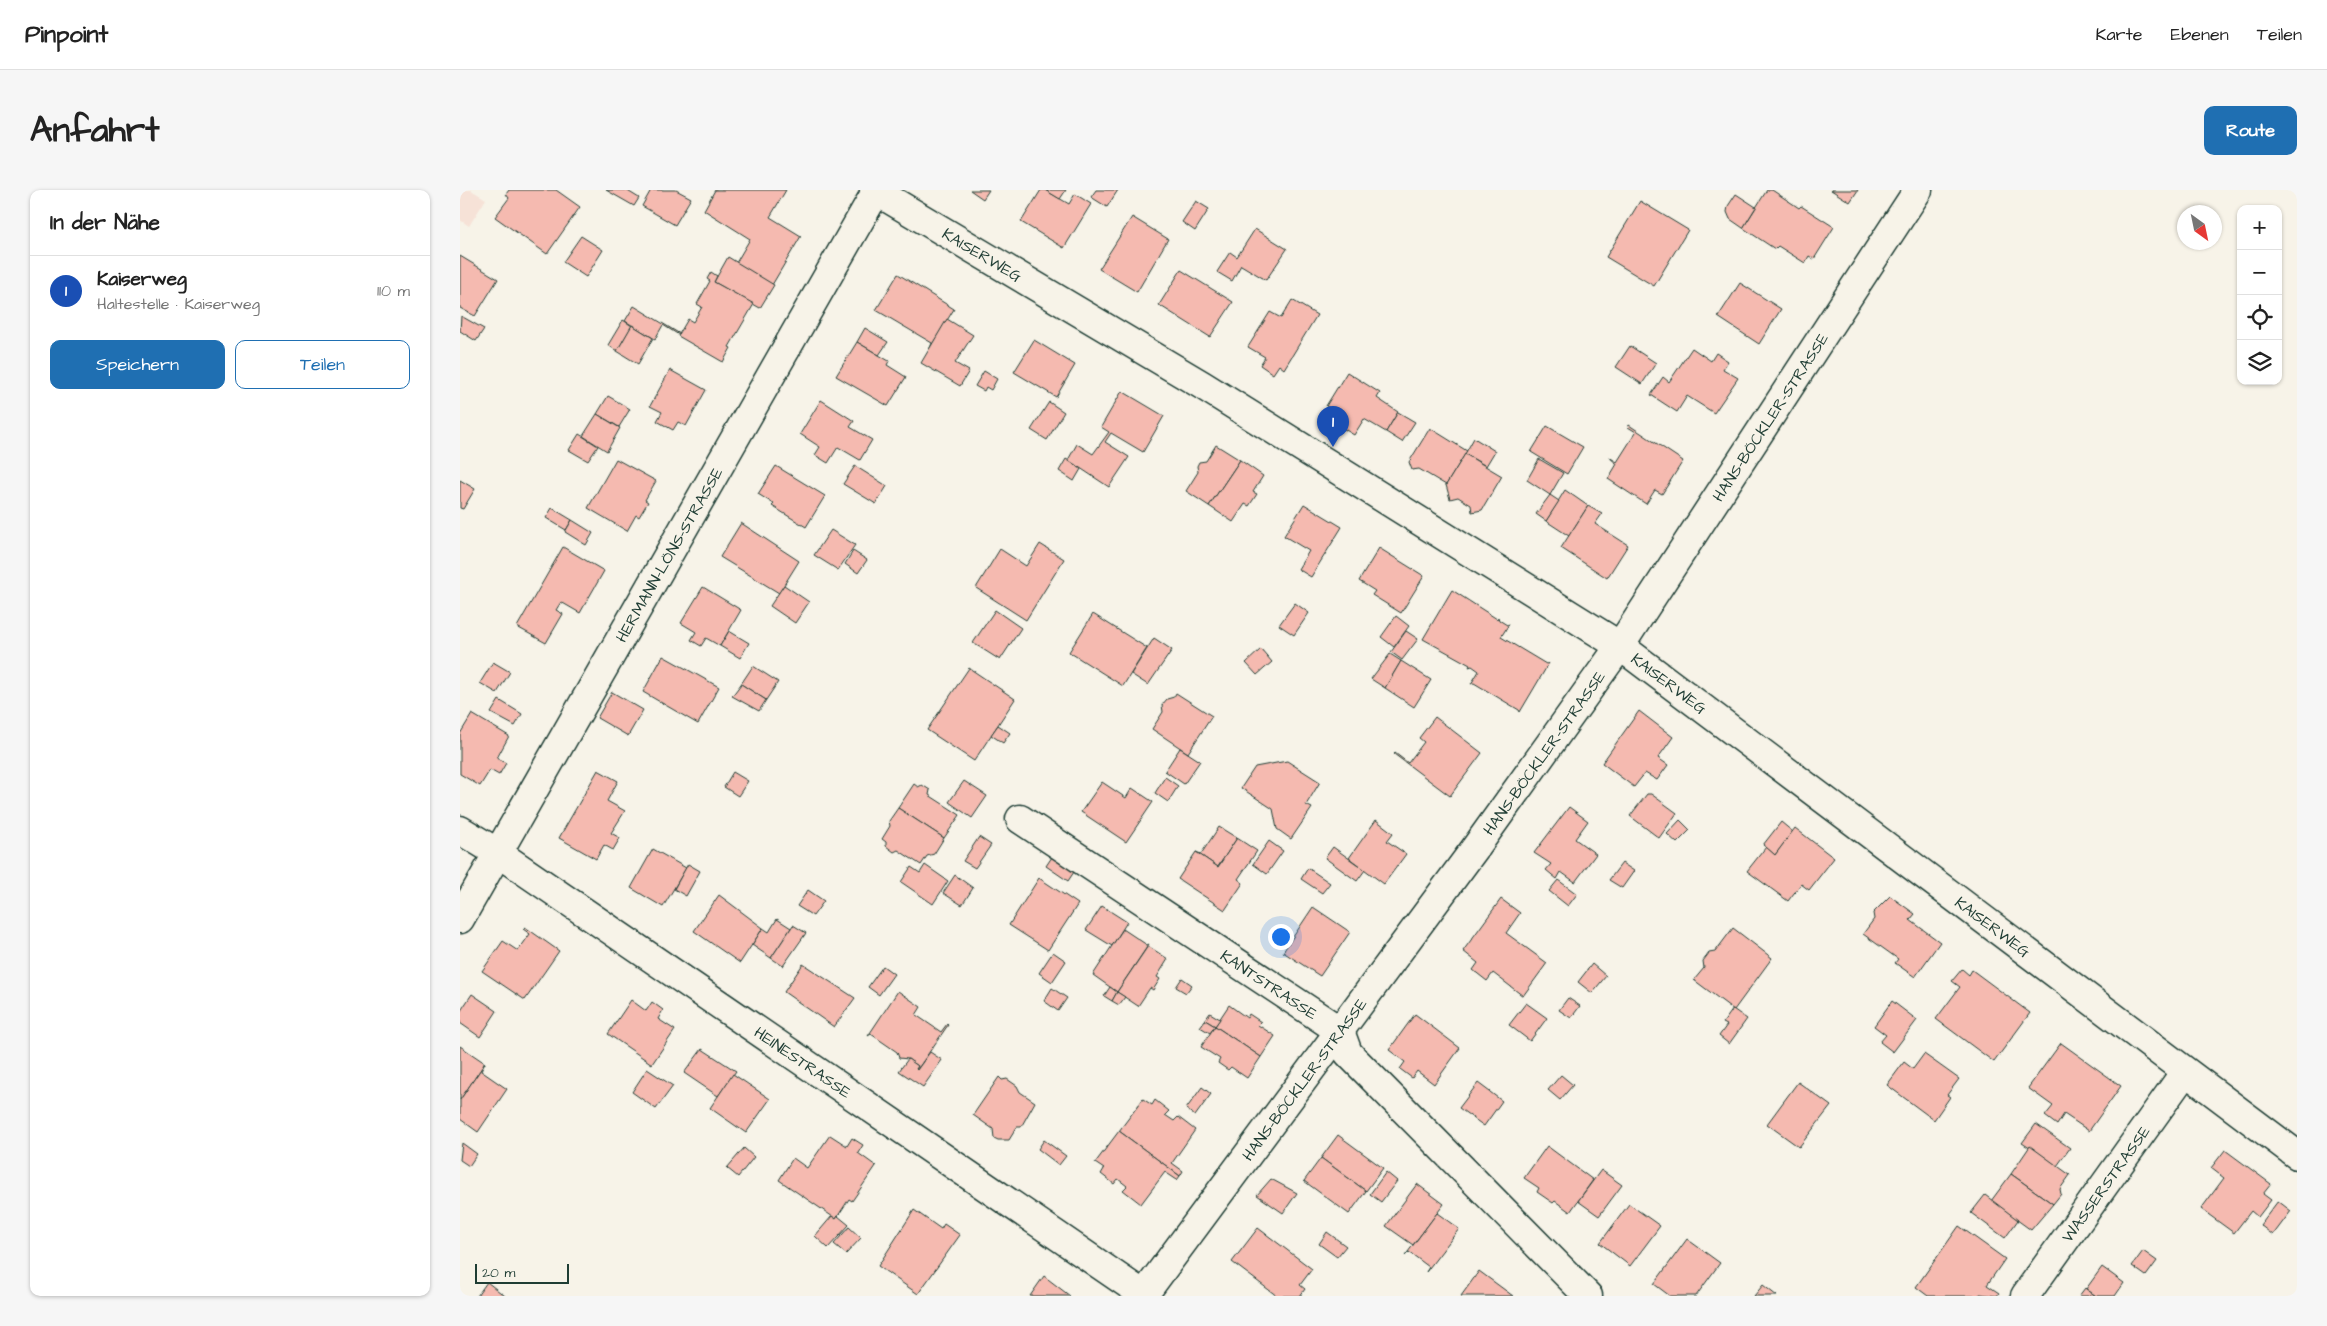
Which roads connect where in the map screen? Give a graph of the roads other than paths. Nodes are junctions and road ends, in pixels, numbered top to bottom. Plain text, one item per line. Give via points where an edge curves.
1 (876, 190) edge
2 (1918, 190) edge
3 (1620, 646) junction
4 (1020, 819) dead end
5 (460, 830) edge
6 (498, 853) junction
7 (460, 919) edge
8 (1340, 1030) junction
9 (2185, 1072) junction
10 (2297, 1155) edge
11 (1143, 1296) edge
12 (1588, 1296) edge
13 (2026, 1296) edge

1 - 3 street, KAISERWEG via 1202,385
1 - 6 street, HERMANN-LÖNS-STRASSE
2 - 3 street, HANS-BÖCKLER-STRASSE
3 - 8 street, HANS-BÖCKLER-STRASSE
3 - 9 street, KAISERWEG
4 - 8 street, KANTSTRASSE
5 - 6 street, HEINESTRASSE
6 - 7 street, HERMANN-LÖNS-STRASSE
6 - 11 street, HEINESTRASSE
8 - 11 street, HANS-BÖCKLER-STRASSE
8 - 12 street via 1348,1053
9 - 10 street, KAISERWEG
9 - 13 street, WASSERSTRASSE

